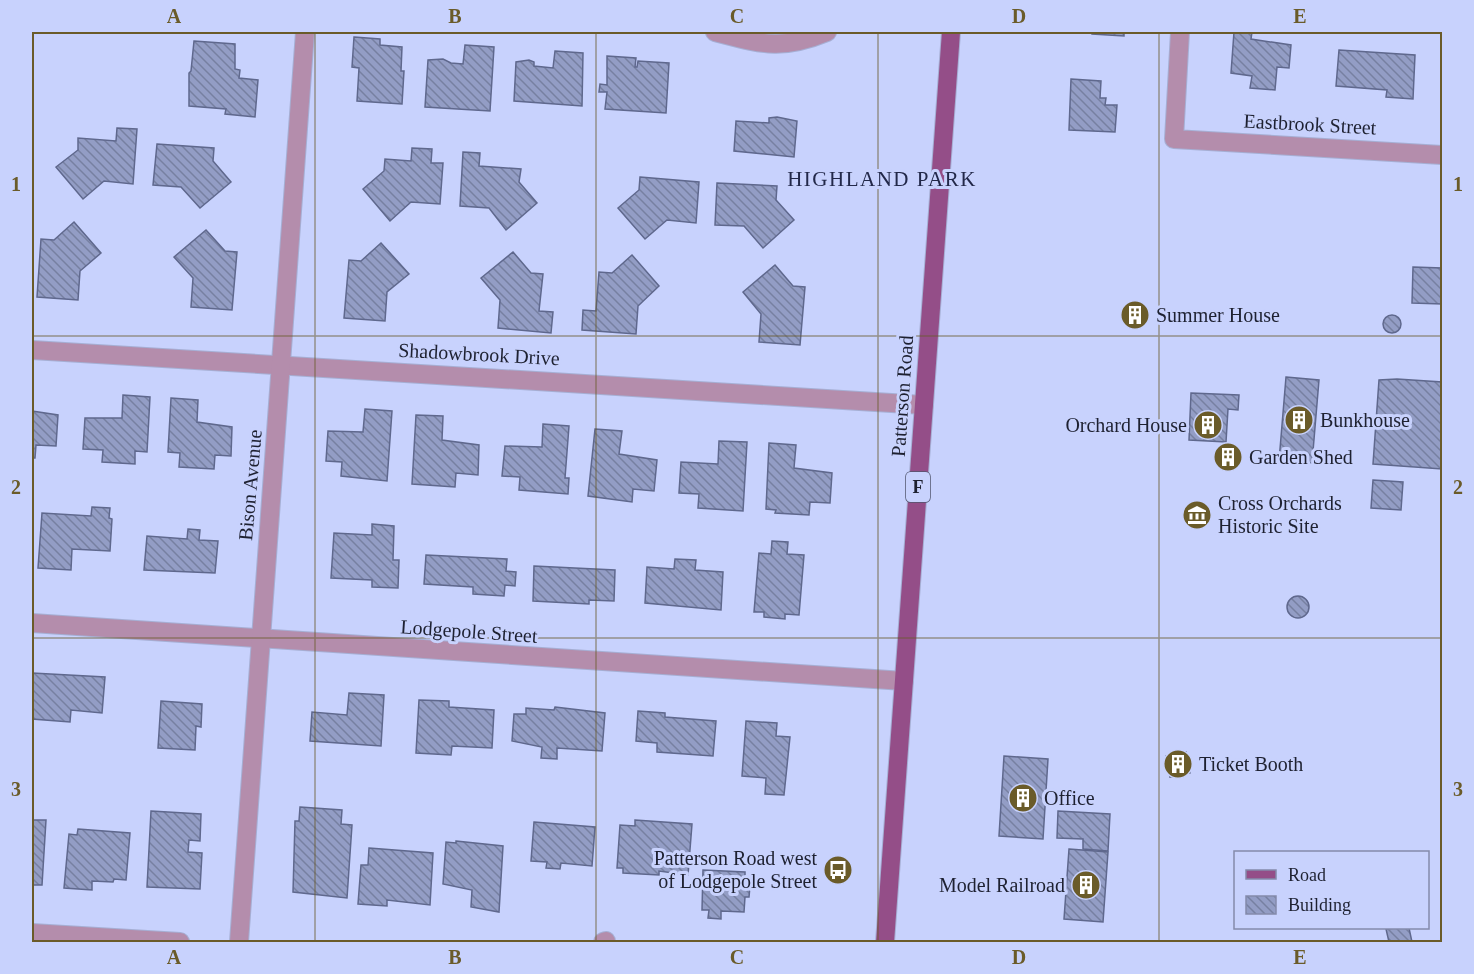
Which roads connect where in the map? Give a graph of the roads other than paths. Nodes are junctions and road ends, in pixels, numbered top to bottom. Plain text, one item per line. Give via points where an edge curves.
1 (305, 32) edge
2 (716, 32) edge
3 (827, 32) edge
4 (951, 32) edge
5 (1180, 32) edge
6 (1443, 155) edge
7 (32, 350) edge
8 (283, 365) junction
9 (924, 405) junction
10 (32, 623) edge
11 (260, 637) junction
12 (904, 681) junction
13 (32, 933) edge
14 (180, 942) edge
15 (239, 942) edge
16 (885, 942) edge

1 - 8 street, Bison Avenue
2 - 3 street via 762,44 800,43
4 - 9 main road, Patterson Road / F
5 - 6 street, Eastbrook Street via 1174,139
7 - 8 street, Shadowbrook Drive
8 - 9 street, Shadowbrook Drive
8 - 11 street, Bison Avenue
9 - 12 main road, Patterson Road / F
10 - 11 street, Lodgepole Street
11 - 12 street, Lodgepole Street
11 - 15 street, Bison Avenue
12 - 16 main road, Patterson Road / F
13 - 14 street

